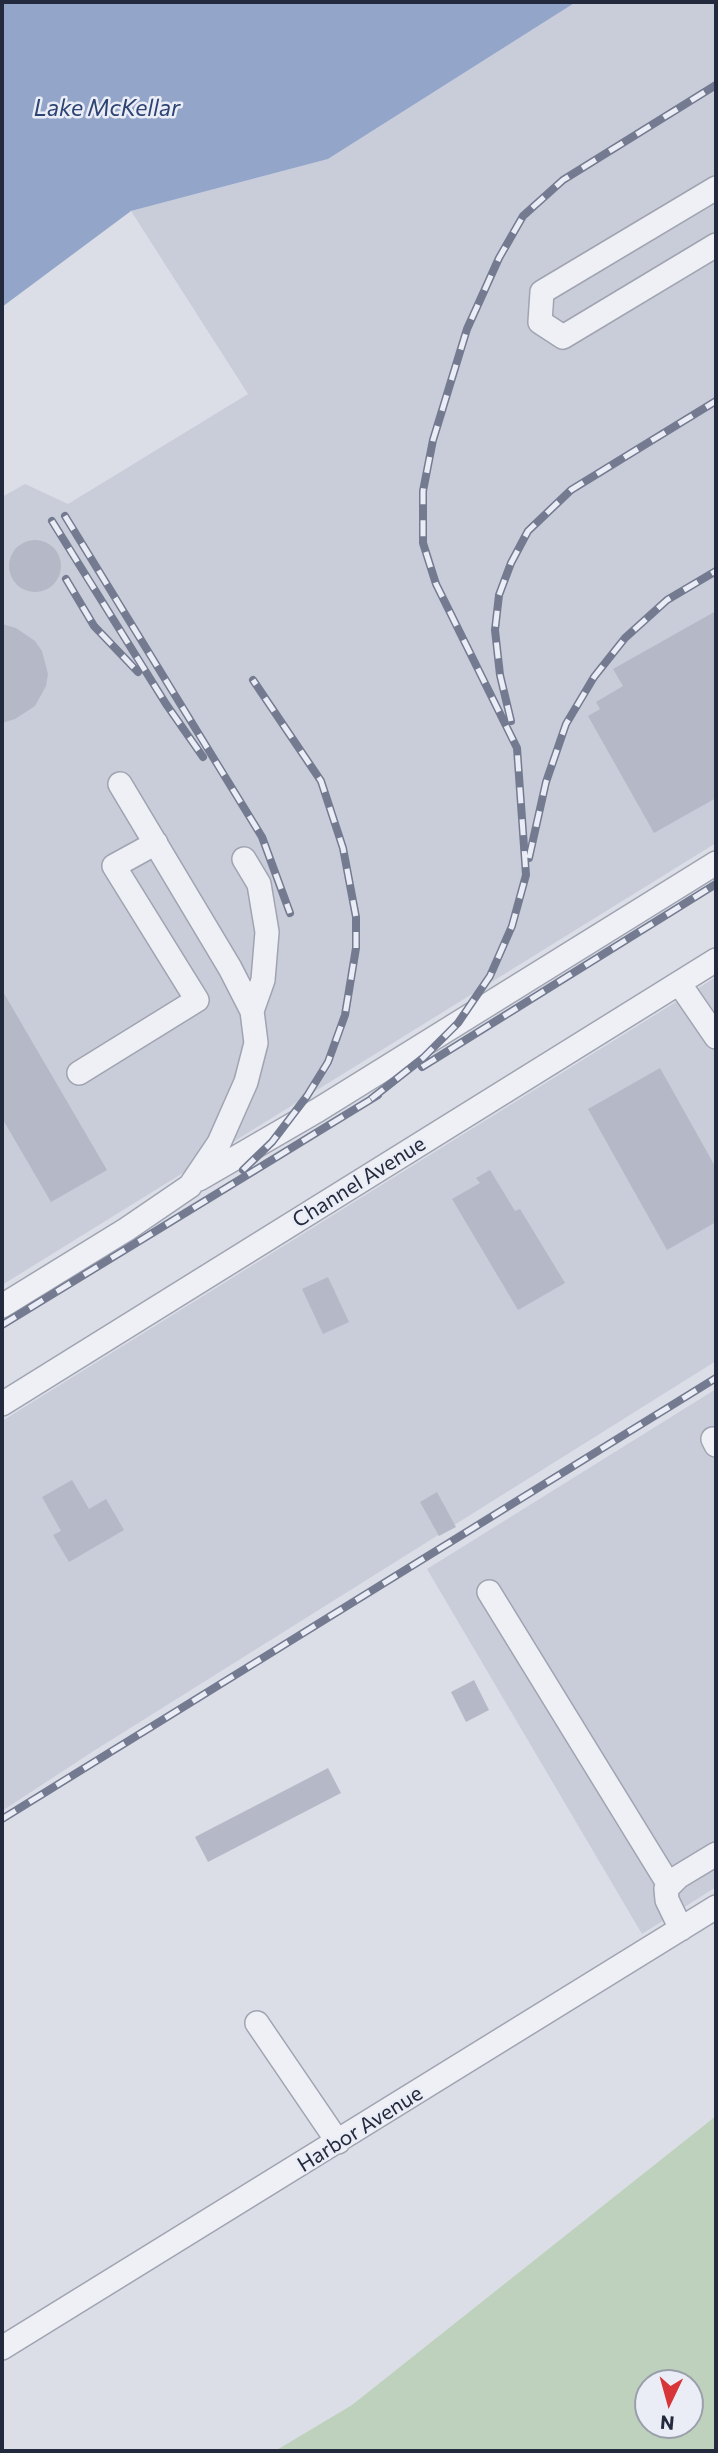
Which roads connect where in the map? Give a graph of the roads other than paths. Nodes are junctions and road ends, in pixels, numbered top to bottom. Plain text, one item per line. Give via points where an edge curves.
1 (716, 188) edge
2 (716, 245) edge
3 (120, 783) dead end
4 (156, 843) junction
5 (244, 859) dead end
6 (716, 863) edge
7 (716, 960) edge
8 (679, 984) junction
9 (252, 1011) junction
10 (716, 1037) edge
11 (79, 1073) dead end
12 (190, 1185) junction
13 (2, 1307) edge
14 (2, 1404) edge
15 (489, 1592) dead end
16 (716, 1854) edge
17 (669, 1885) junction
18 (716, 1907) edge
19 (681, 1929) junction
20 (257, 2023) dead end
21 (338, 2142) junction
22 (2, 2348) edge

1 - 2 street via 542,292 540,322 563,337
3 - 4 street
4 - 9 street
4 - 11 street via 114,866 197,1000
5 - 9 street via 259,884 267,932 263,980
6 - 12 street via 318,1111
7 - 8 street, Channel Avenue
8 - 10 street
8 - 14 street, Channel Avenue
9 - 12 street via 256,1043 246,1082 219,1143
12 - 13 street
15 - 17 street
16 - 17 street
17 - 19 street via 667,1900
18 - 19 street, Harbor Avenue
19 - 21 street, Harbor Avenue
20 - 21 street
21 - 22 street, Harbor Avenue

